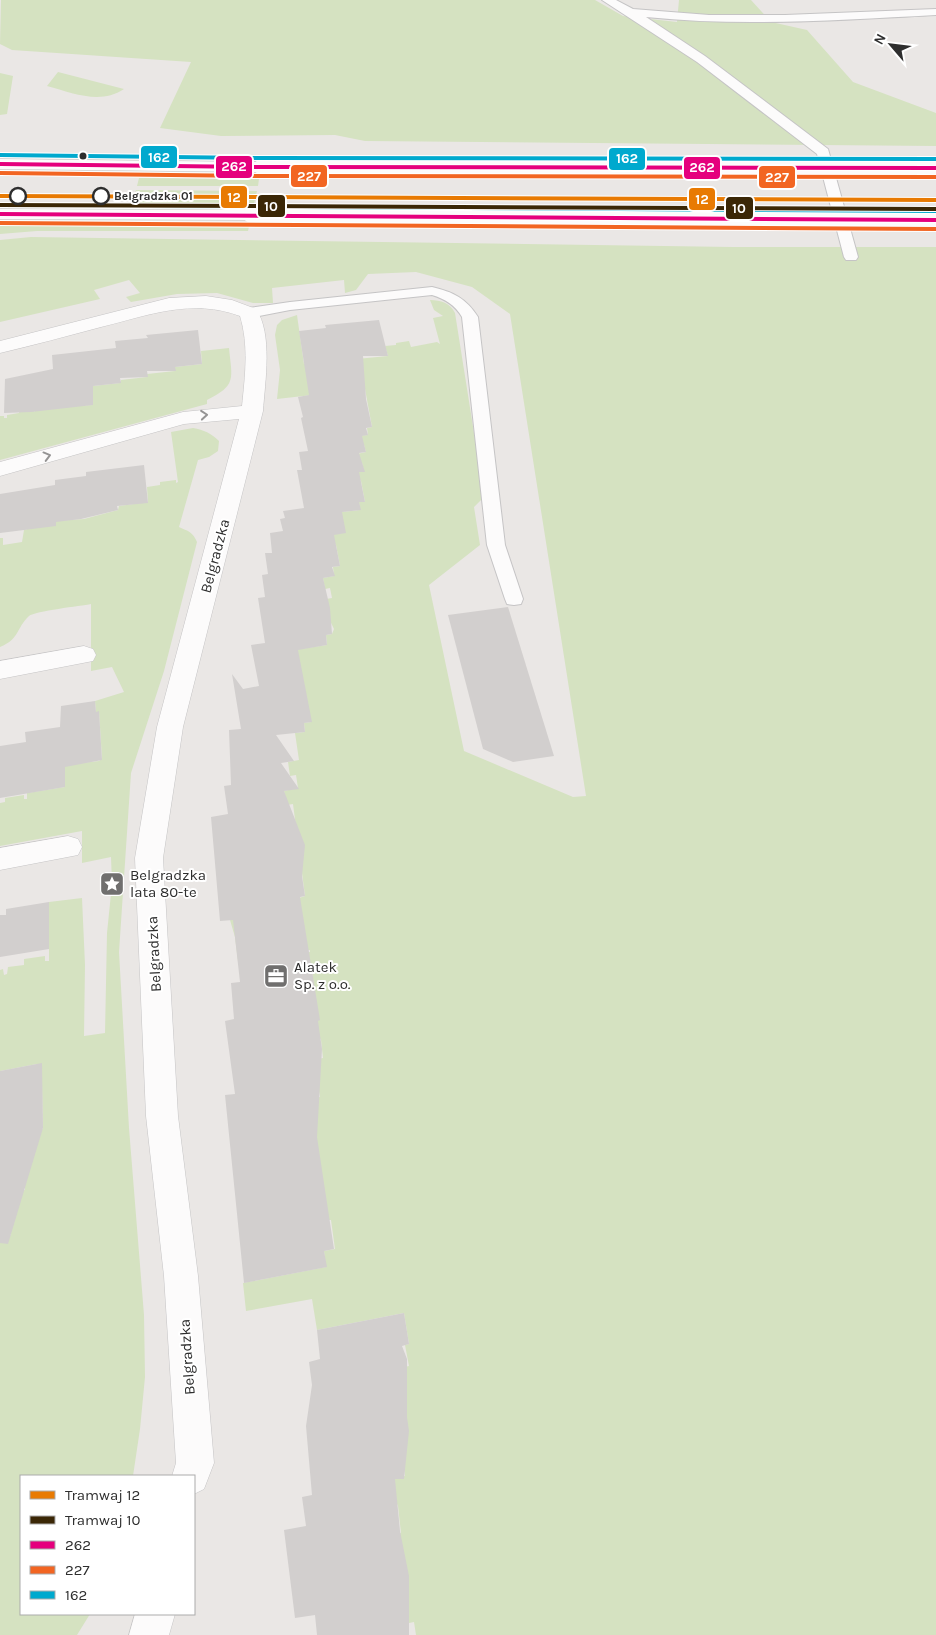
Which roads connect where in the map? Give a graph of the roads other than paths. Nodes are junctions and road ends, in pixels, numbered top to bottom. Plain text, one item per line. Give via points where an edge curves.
1 (608, 0) edge
2 (653, 3) dead end
3 (628, 12) junction
4 (936, 12) edge
5 (0, 164) edge
6 (936, 168) edge
7 (0, 214) edge
8 (936, 220) edge
9 (851, 258) dead end
10 (249, 313) junction
11 (0, 347) edge
12 (252, 411) junction
13 (0, 469) edge
14 (514, 599) dead end
15 (84, 655) dead end
16 (0, 670) edge
17 (68, 846) dead end
18 (0, 860) edge
19 (191, 1475) edge
20 (155, 1615) edge
21 (149, 1635) edge

1 - 3 lane
2 - 3 lane
3 - 4 lane via 731,18
3 - 9 lane via 701,59 823,152
5 - 6 main road, bridge
7 - 8 main road, bridge
10 - 11 main road via 225,304 176,303
10 - 12 main road, Belgradzka via 253,324 256,366
10 - 14 lane via 432,291 454,297 464,306 470,317 496,546
13 -> 12 main road via 183,418
12 - 19 main road, Belgradzka via 170,727 149,858 162,1116 181,1276 195,1463
15 - 16 main road
17 - 18 main road
20 - 21 main road

